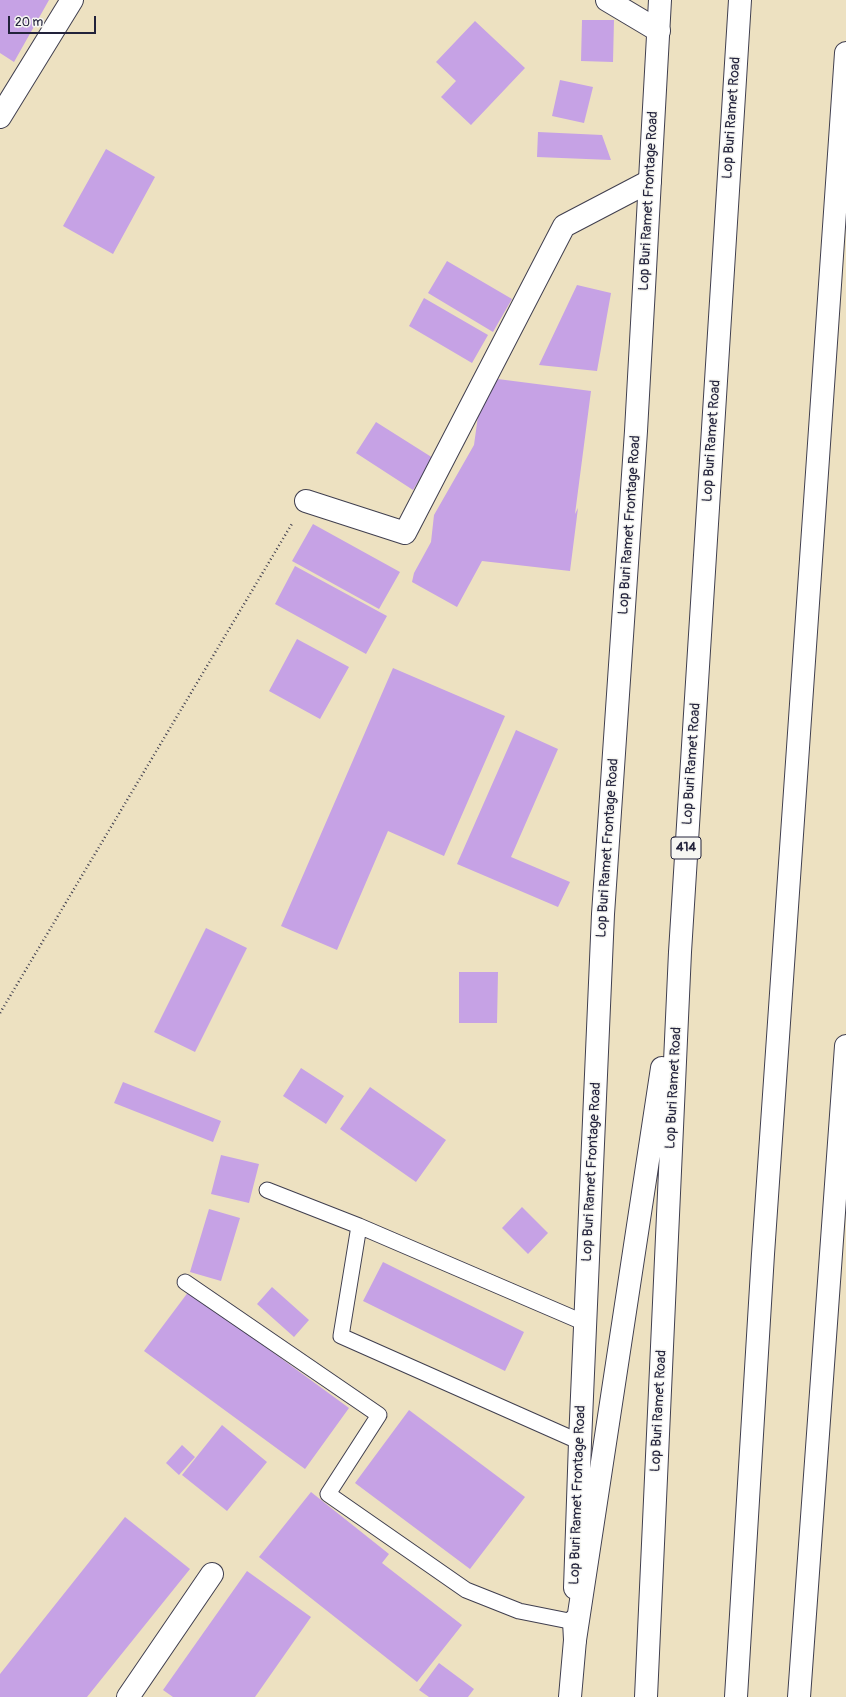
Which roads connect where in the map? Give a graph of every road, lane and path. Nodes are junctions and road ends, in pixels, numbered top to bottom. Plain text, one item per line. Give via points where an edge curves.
1 (72, 0) edge
2 (607, 0) edge
3 (660, 0) edge
4 (740, 0) edge
5 (659, 31) junction
6 (846, 53) edge
7 (0, 117) edge
8 (650, 181) junction
9 (306, 501) joint
10 (680, 952) junction
11 (0, 1013) edge
12 (846, 1046) edge
13 (267, 1190) dead end
14 (359, 1226) junction
15 (185, 1282) dead end
16 (585, 1322) junction
17 (580, 1442) junction
18 (212, 1574) dead end
19 (575, 1631) junction
20 (128, 1697) edge
21 (570, 1697) edge
22 (646, 1697) edge
23 (736, 1697) edge
24 (799, 1697) edge

1 - 7 main road
2 - 5 main road
3 - 5 main road, Lop Buri Ramet Frontage Road
4 - 10 main road, Lop Buri Ramet Road / 414
5 - 8 main road, Lop Buri Ramet Frontage Road
6 - 23 main road via 764,1246
8 - 9 main road via 564,226 404,533
8 - 16 main road, Lop Buri Ramet Frontage Road via 635,447 603,914
9 - 11 path
10 - 19 main road
10 - 22 main road, Lop Buri Ramet Road / 414
12 - 24 main road
13 - 14 lane
14 - 16 lane
14 - 17 lane via 341,1336
15 - 19 lane via 379,1415 328,1494 466,1590
16 - 17 main road, Lop Buri Ramet Frontage Road
17 - 19 main road, Lop Buri Ramet Frontage Road
18 - 20 main road
19 - 21 main road, Lop Buri Ramet Frontage Road

